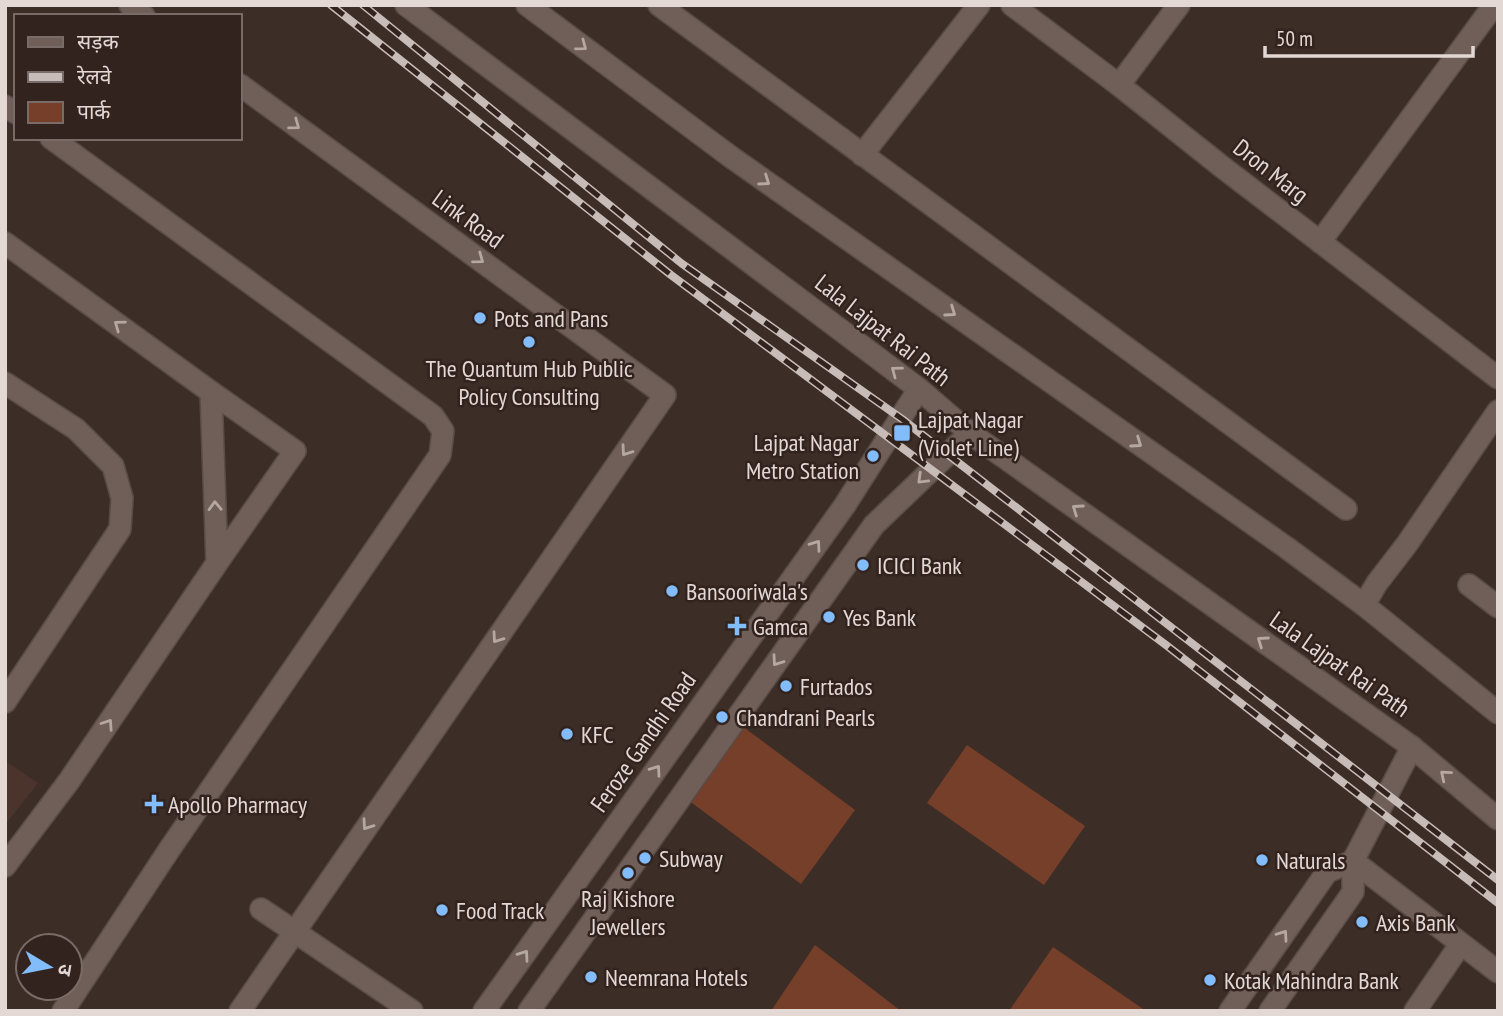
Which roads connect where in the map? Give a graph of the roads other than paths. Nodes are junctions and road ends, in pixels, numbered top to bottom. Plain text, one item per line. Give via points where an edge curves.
1 (406, 5) edge
2 (527, 5) edge
3 (659, 5) edge
4 (979, 5) edge
5 (1012, 5) edge
6 (1179, 5) edge
7 (1494, 5) edge
8 (1119, 85) junction
9 (242, 86) edge
10 (54, 140) edge
11 (862, 155) junction
12 (1320, 242) junction
13 (5, 243) edge
14 (1498, 378) edge
15 (5, 383) edge
16 (919, 389) junction
17 (211, 392) junction
18 (1498, 411) edge
19 (971, 433) junction
20 (845, 505) junction
21 (1346, 509) dead end
22 (874, 525) junction
23 (217, 563) junction
24 (1469, 585) dead end
25 (1364, 605) junction
26 (1498, 607) edge
27 (5, 702) edge
28 (1498, 713) edge
29 (1412, 747) junction
30 (1498, 819) edge
31 (1353, 861) junction
32 (5, 866) edge
33 (261, 909) dead end
34 (294, 931) junction
35 (1460, 945) junction
36 (1498, 972) edge
37 (62, 1011) edge
38 (240, 1011) edge
39 (412, 1011) edge
40 (484, 1011) edge
41 (529, 1011) edge
42 (1230, 1011) edge
43 (1270, 1011) edge
44 (1415, 1011) edge

16 -> 1 street, Lala Lajpat Rai Path
2 -> 25 street, Lala Lajpat Rai Path via 730,157
3 - 11 street
4 - 11 street
5 - 8 street, Dron Marg
6 - 8 street
7 - 12 street
8 - 12 street, Dron Marg
9 -> 34 street, Link Road via 665,395
10 - 37 street via 433,416 443,430 440,456
11 - 21 street
12 - 14 street, Dron Marg
17 -> 13 street
15 - 27 street via 76,429 113,466 122,498 120,529
16 - 19 street, Lala Lajpat Rai Path
16 - 20 street, Feroze Gandhi Road
23 -> 17 street
17 - 23 street via 295,452
18 - 25 street
19 -> 22 street
29 -> 19 street, Lala Lajpat Rai Path
20 - 22 street
40 -> 20 street, Feroze Gandhi Road
22 -> 41 street
32 -> 23 street
24 - 26 street
25 - 28 street, Lala Lajpat Rai Path
30 -> 29 street, Lala Lajpat Rai Path
29 - 31 street
31 - 35 street
42 -> 31 street via 1327,872
31 - 43 street via 1353,892
33 - 34 street
34 - 38 street
34 - 39 street
35 - 36 street
35 - 44 street

